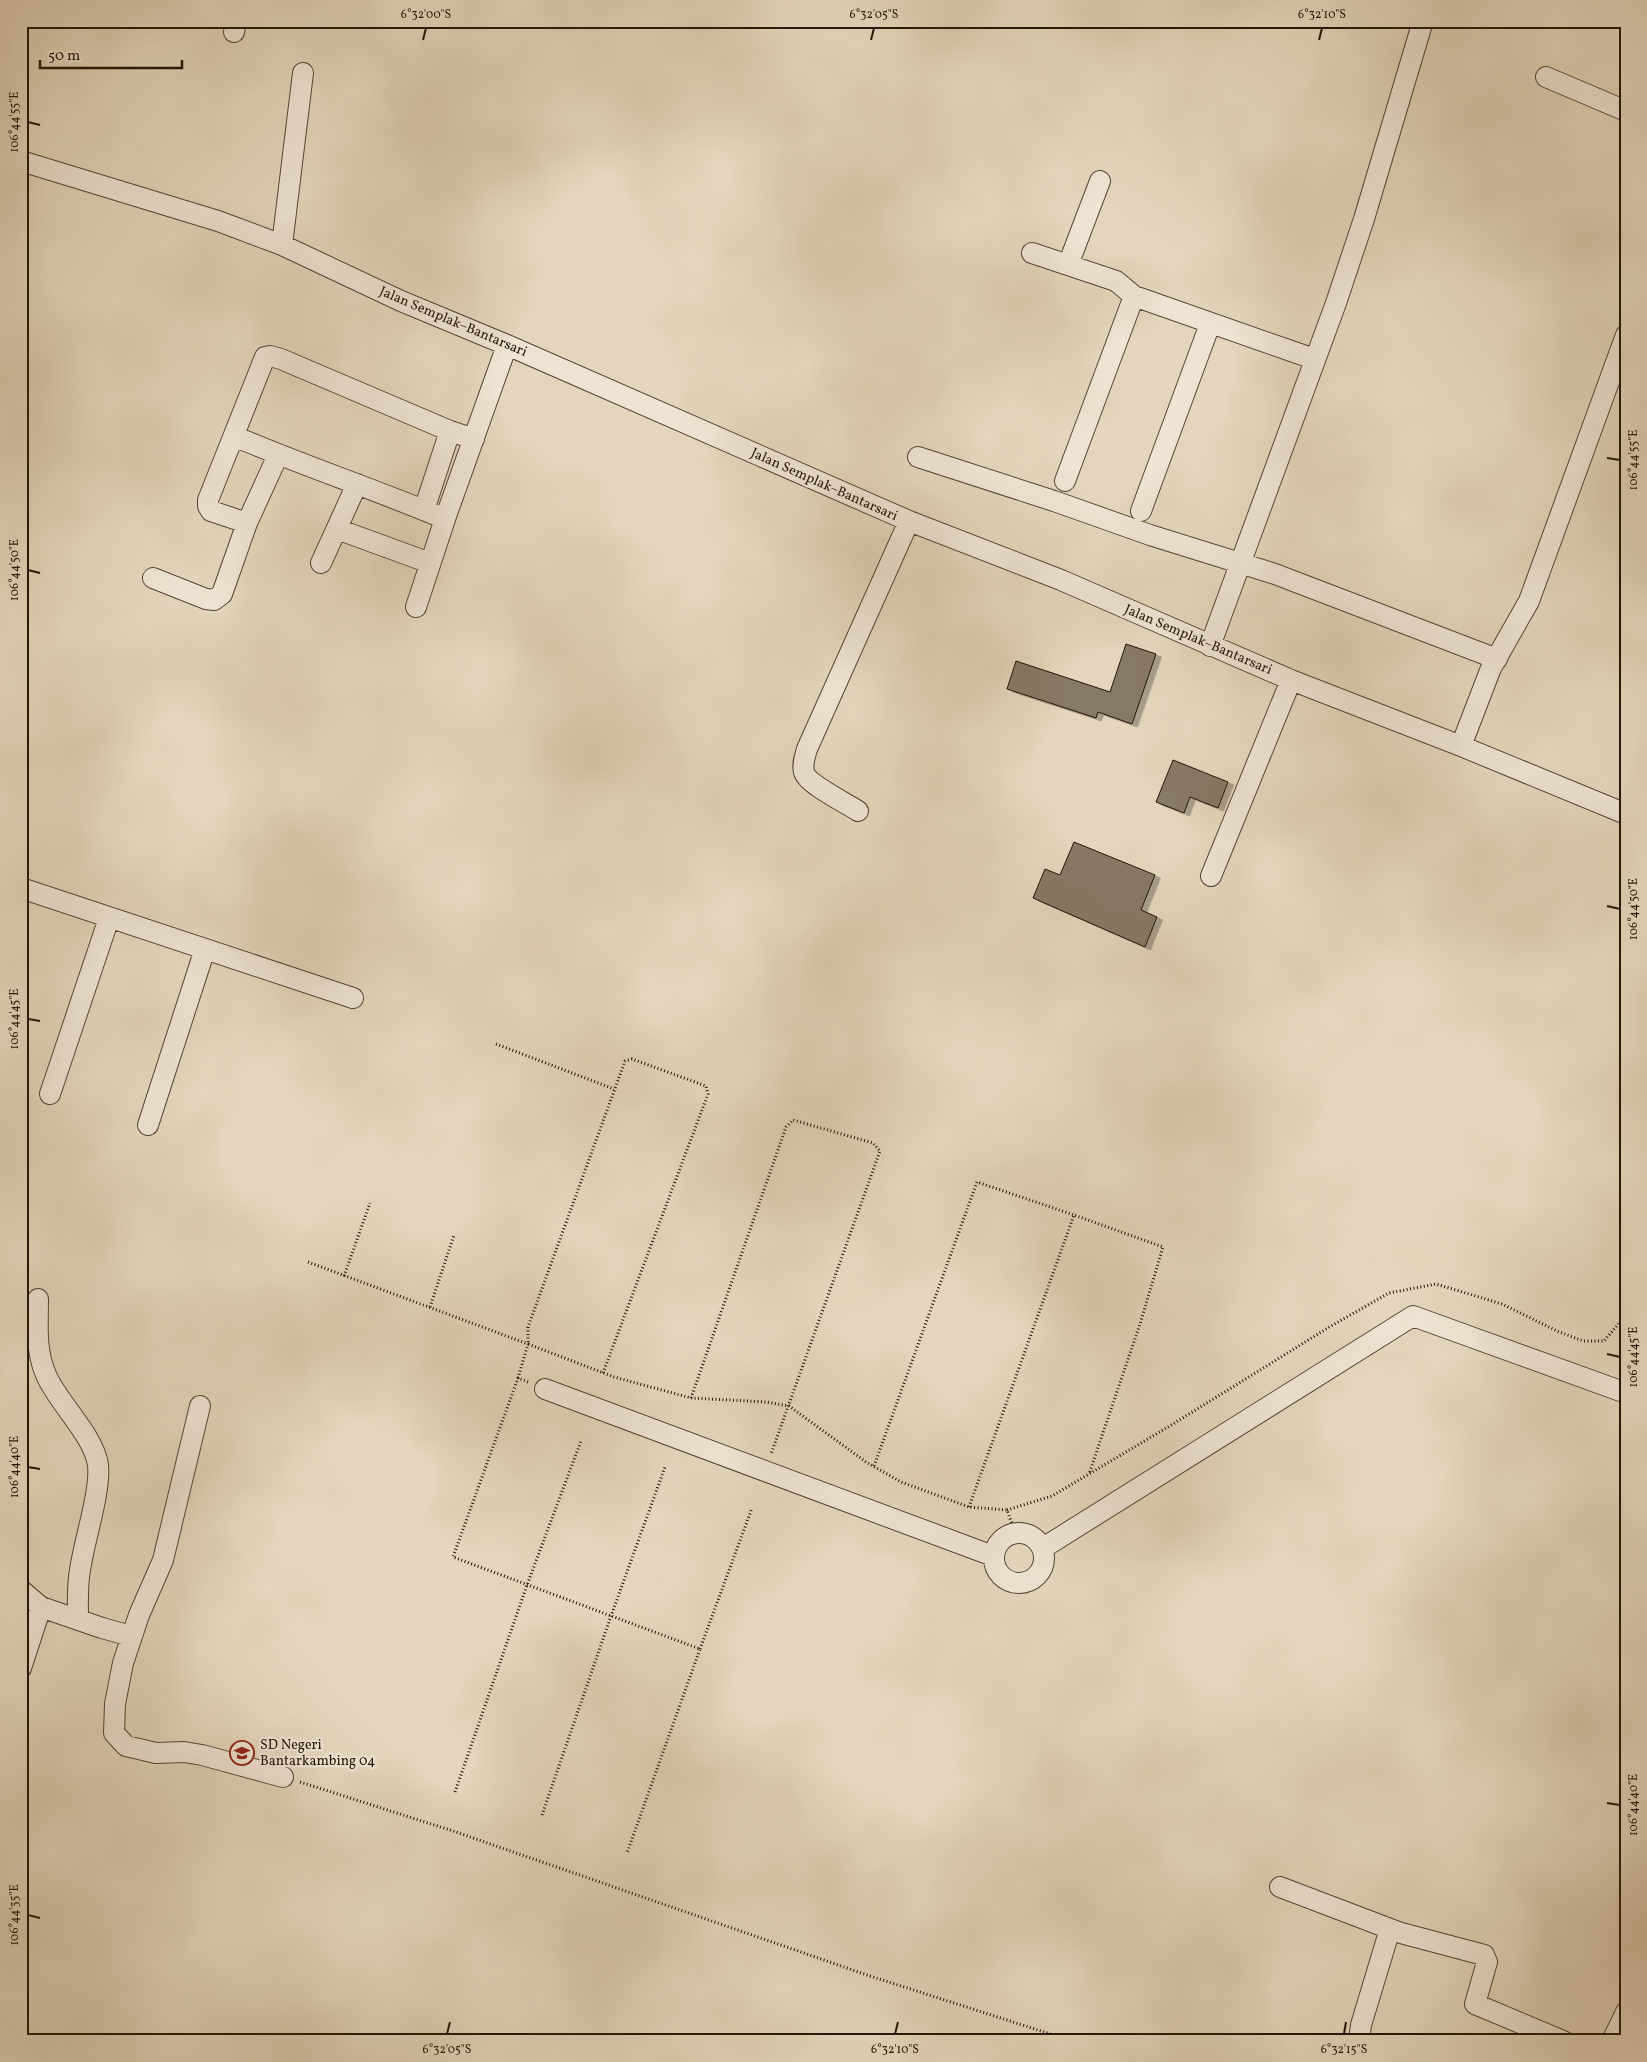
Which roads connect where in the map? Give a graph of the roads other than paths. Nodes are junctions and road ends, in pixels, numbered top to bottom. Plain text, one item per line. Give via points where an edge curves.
1 (1423, 21) edge
2 (304, 73) dead end
3 (1546, 77) dead end
4 (1626, 111) edge
5 (21, 161) edge
6 (1100, 181) dead end
7 (282, 245) junction
8 (1032, 253) dead end
9 (1068, 265) junction
10 (1134, 296) junction
11 (1210, 324) junction
12 (1626, 335) edge
13 (507, 345) junction
14 (1314, 359) junction
15 (450, 431) junction
16 (234, 436) junction
17 (474, 439) junction
18 (278, 455) junction
19 (918, 457) dead end
20 (1065, 481) dead end
21 (357, 484) junction
22 (424, 510) junction
23 (1141, 511) dead end
24 (445, 519) junction
25 (909, 522) junction
26 (247, 524) junction
27 (338, 530) junction
28 (321, 562) dead end
29 (1240, 562) junction
30 (430, 563) junction
31 (154, 578) dead end
32 (416, 607) dead end
33 (1210, 646) junction
34 (1496, 659) junction
35 (1291, 680) junction
36 (1461, 746) junction
37 (858, 810) dead end
38 (1626, 814) edge
39 (1211, 876) dead end
40 (21, 888) edge
41 (109, 918) junction
42 (205, 949) junction
43 (353, 998) dead end
44 (50, 1094) dead end
45 (148, 1125) dead end
46 (38, 1299) dead end
47 (545, 1389) road end
48 (1626, 1393) edge
49 (200, 1406) dead end
50 (1043, 1548) junction
51 (993, 1556) junction
52 (21, 1590) edge
53 (41, 1607) junction
54 (78, 1619) junction
55 (131, 1636) junction
56 (21, 1668) edge
57 (283, 1777) road end
58 (1280, 1887) dead end
59 (1390, 1929) junction
60 (1626, 2012) edge
61 (1359, 2041) edge
62 (1563, 2041) edge
63 (1612, 2041) edge

1 - 14 street via 1364,219
2 - 7 street
3 - 4 street
5 - 7 street, Jalan Semplak–Bantarsari
6 - 9 street
7 - 13 street, Jalan Semplak–Bantarsari via 401,301
8 - 9 street
9 - 10 street via 1116,281
10 - 11 street
10 - 20 street
11 - 14 street
11 - 23 street
12 - 34 street via 1529,601
13 - 17 street
13 - 25 street, Jalan Semplak–Bantarsari
14 - 29 street
15 - 16 street via 270,356 265,357
15 - 17 street
15 - 22 street
16 - 18 street
16 - 26 street via 208,506 211,511
17 - 24 street
18 - 21 street
18 - 26 street
19 - 29 street
21 - 22 street
21 - 27 street
22 - 24 street
24 - 30 street
25 - 33 street, Jalan Semplak–Bantarsari via 1061,580
25 - 37 street via 802,765 804,775 812,782
26 - 31 street via 222,594 214,600
27 - 28 street
27 - 30 street
29 - 33 street
29 - 34 street
30 - 32 street
33 - 35 street, Jalan Semplak–Bantarsari
34 - 36 street
35 - 36 street, Jalan Semplak–Bantarsari
35 - 39 street
36 - 38 street, Jalan Semplak–Bantarsari
40 - 41 street
41 - 42 street
41 - 44 street
42 - 43 street
42 - 45 street
46 - 54 street via 37,1348 41,1362 56,1393 94,1449 98,1466 79,1572
47 - 51 street
48 - 50 street via 1413,1316
49 - 55 street via 163,1560
50 - 51 street via 1032,1535 1015,1532 1000,1540
50 - 51 street via 1044,1566 1032,1580 1014,1583 998,1574
52 - 53 street
53 - 54 street
53 - 56 street
54 - 55 street
55 - 57 street via 115,1704 114,1733 126,1746 156,1753 202,1755
58 - 59 street
59 - 61 street
59 - 62 street via 1484,1955 1487,1962 1475,2004
60 - 63 street

